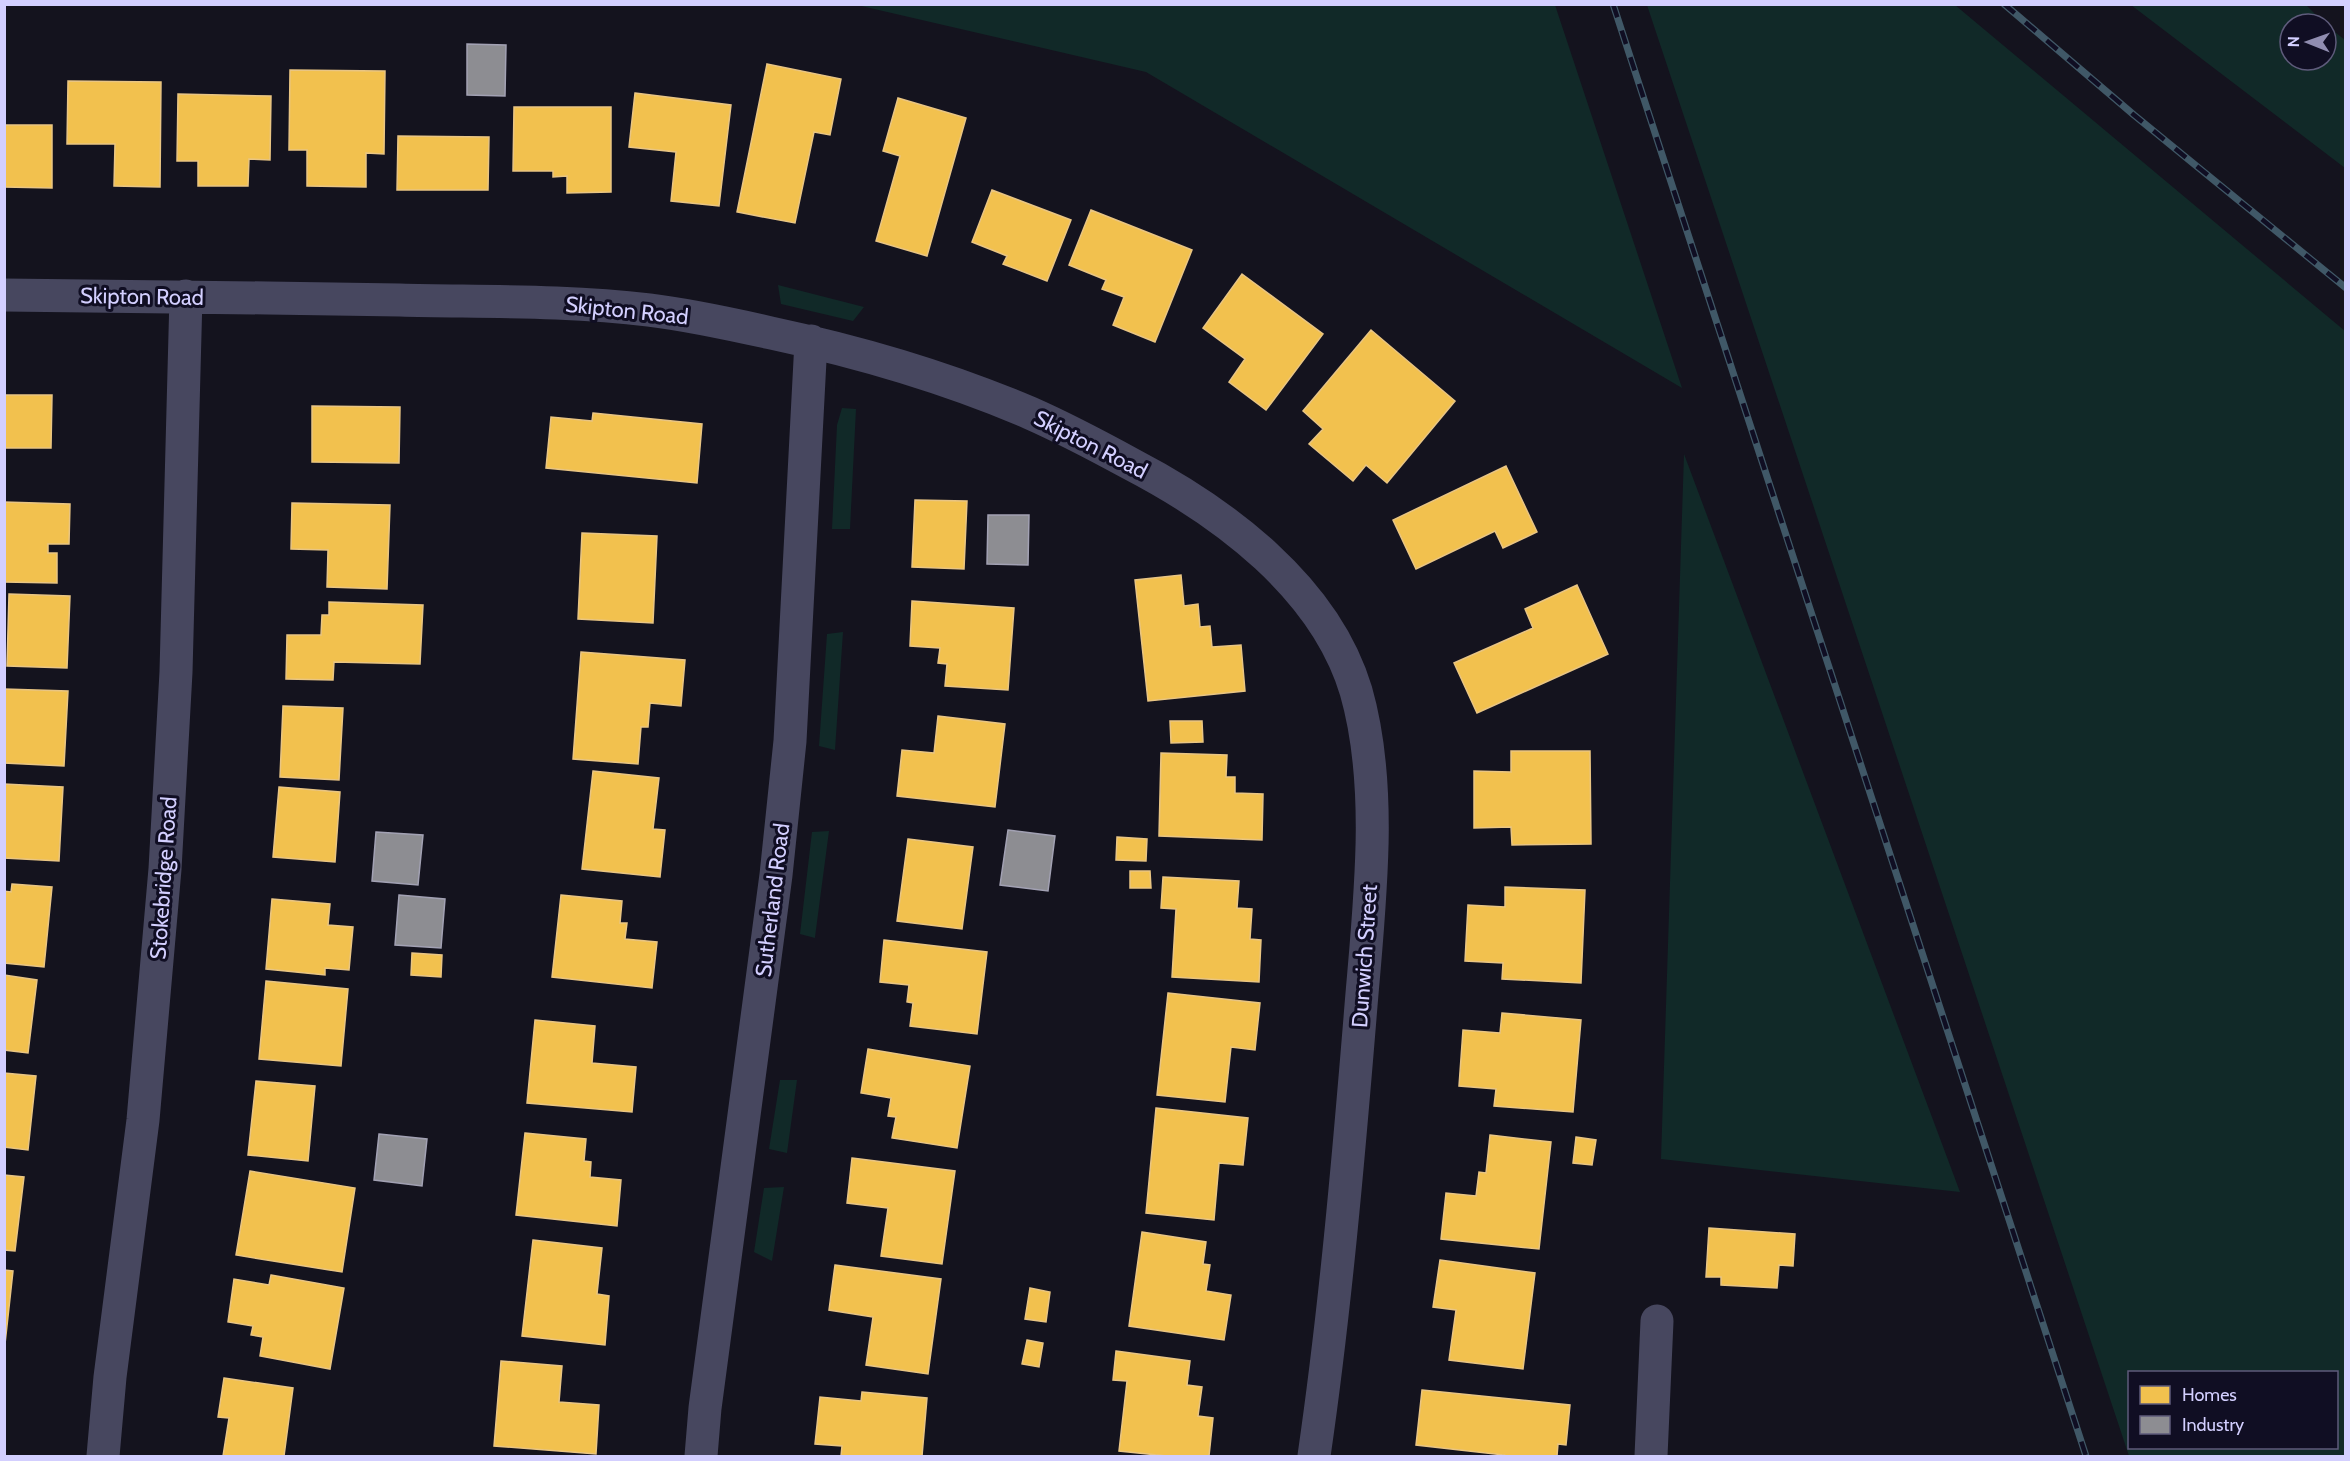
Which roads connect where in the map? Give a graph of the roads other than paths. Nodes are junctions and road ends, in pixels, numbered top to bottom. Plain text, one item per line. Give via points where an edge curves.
1 (4, 295) edge
2 (186, 296) junction
3 (811, 341) junction
4 (1210, 511) joint
5 (1657, 1321) dead end
6 (103, 1456) edge
7 (701, 1456) edge
8 (1314, 1456) edge
9 (1651, 1456) edge

1 - 2 street, Skipton Road
2 - 3 street, Skipton Road via 582,303 708,319
2 - 6 street, Stokebridge Road via 176,672 165,869 143,1120
3 - 4 street, Skipton Road via 908,366 1031,414 1174,487
3 - 7 street, Sutherland Road via 790,741
4 - 8 street, Dunwich Street via 1263,551 1306,599 1334,641 1355,687 1370,776 1369,907 1357,1061
5 - 9 street

